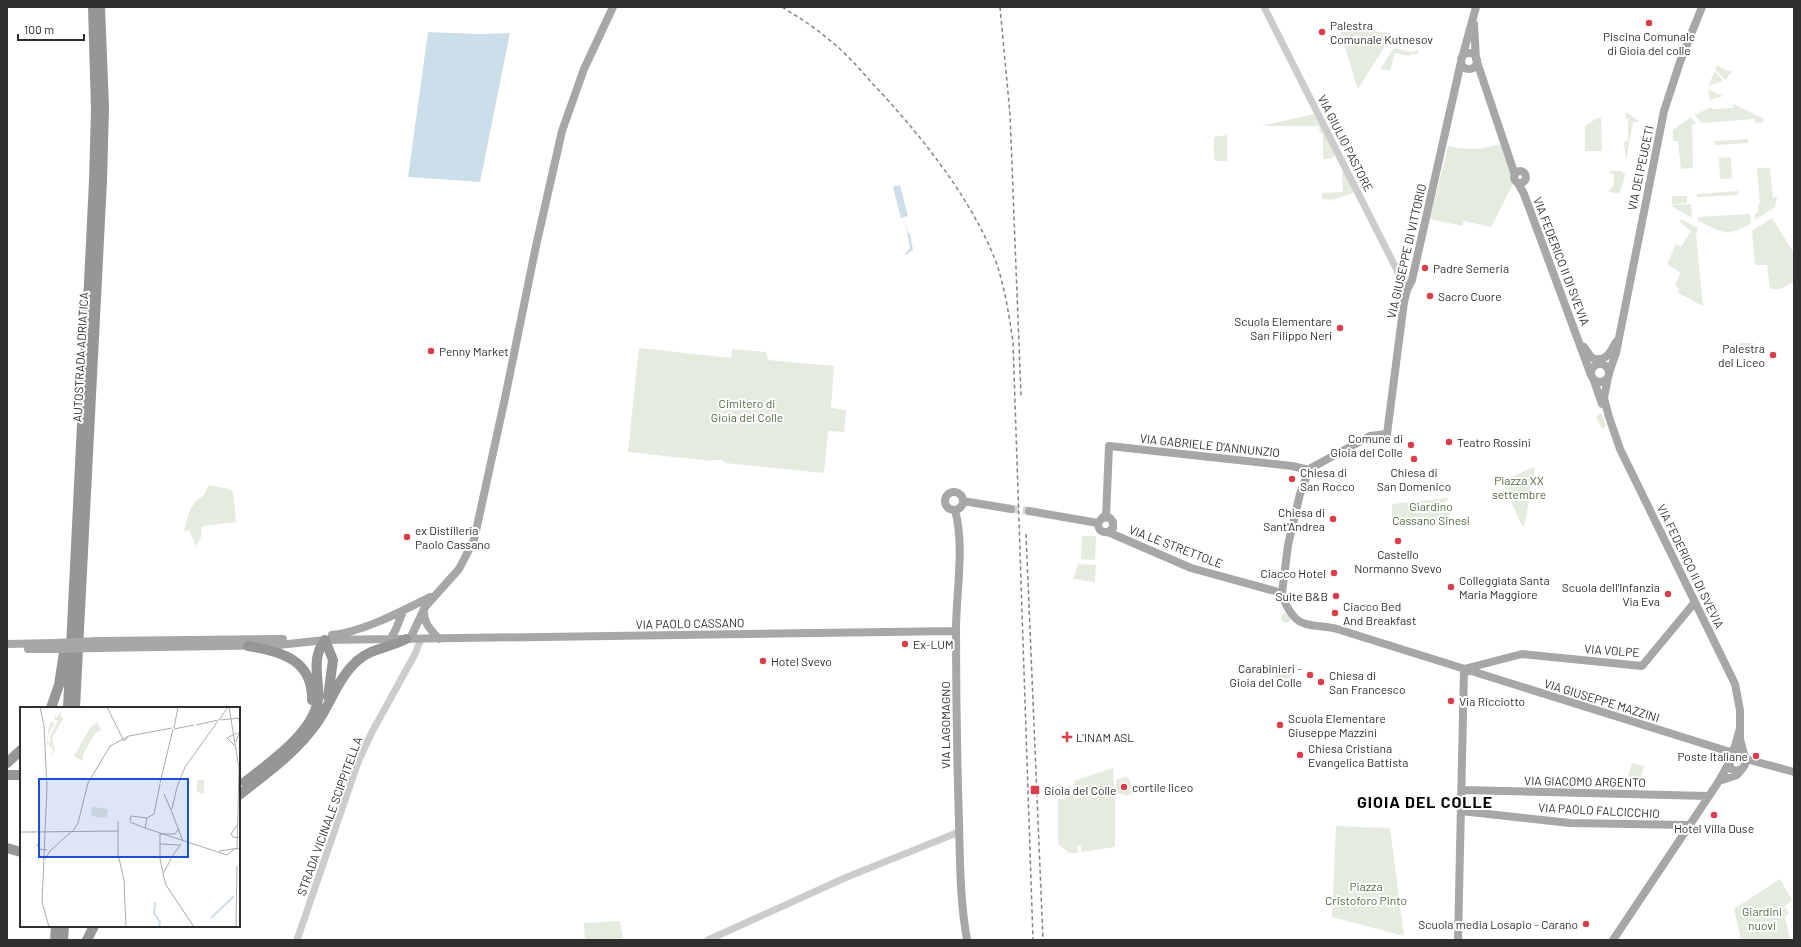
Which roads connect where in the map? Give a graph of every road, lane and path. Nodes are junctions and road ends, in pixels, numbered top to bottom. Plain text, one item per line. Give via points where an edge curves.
1 (93, 7) edge
2 (100, 7) edge
3 (613, 7) edge
4 (1264, 7) edge
5 (1702, 7) edge
6 (1475, 9) edge
7 (98, 31) junction
8 (1461, 60) junction
9 (1477, 60) junction
10 (99, 67) junction
11 (1469, 69) junction
12 (1459, 75) junction
13 (1482, 82) junction
14 (1518, 176) junction
15 (1524, 194) junction
16 (1407, 290) junction
17 (1578, 336) junction
18 (1618, 338) junction
19 (1599, 362) junction
20 (1608, 375) junction
21 (1592, 377) junction
22 (1602, 398) junction
23 (1309, 470) junction
24 (963, 501) junction
25 (1011, 509) tunnel mouth
26 (955, 510) junction
27 (1029, 512) tunnel mouth
28 (1106, 517) junction
29 (1098, 523) junction
30 (1108, 532) junction
31 (76, 551) junction
32 (437, 593) junction
33 (1282, 593) junction
34 (1695, 602) junction
35 (424, 607) junction
36 (403, 611) junction
37 (396, 629) junction
38 (956, 630) junction
39 (299, 639) junction
40 (406, 639) junction
41 (422, 639) junction
42 (439, 639) junction
43 (324, 640) junction
44 (390, 640) junction
45 (7, 644) edge
46 (97, 645) junction
47 (54, 646) junction
48 (248, 646) junction
49 (7, 648) edge
50 (79, 650) junction
51 (1464, 669) junction
52 (51, 707) edge
53 (68, 707) edge
54 (76, 707) edge
55 (80, 707) edge
56 (325, 709) junction
57 (310, 720) junction
58 (1740, 728) junction
59 (20, 751) edge
60 (1734, 753) junction
61 (1745, 756) junction
62 (7, 763) edge
63 (1729, 763) junction
64 (1742, 770) junction
65 (1794, 772) edge
66 (7, 775) edge
67 (20, 775) edge
68 (1719, 781) junction
69 (240, 786) edge
70 (1462, 790) junction
71 (240, 794) edge
72 (1708, 796) junction
73 (1462, 811) junction
74 (1689, 825) junction
75 (959, 832) junction
76 (7, 848) edge
77 (20, 852) edge
78 (56, 927) edge
79 (64, 927) edge
80 (94, 927) edge
81 (55, 940) edge
82 (63, 940) edge
83 (87, 940) edge
84 (297, 940) edge
85 (708, 940) edge
86 (967, 940) edge
87 (1458, 940) edge
88 (1613, 940) edge

1 - 7 highway, AUTOSTRADA ADRIATICA
2 - 7 highway, AUTOSTRADA ADRIATICA
3 - 32 main road via 584,69 561,137 474,540 459,569
4 - 16 street, VIA GIULIO PASTORE
5 - 18 main road, VIA DEI PEUCETI via 1664,111
6 - 8 main road
6 - 9 main road via 1474,38
7 - 10 highway, AUTOSTRADA ADRIATICA
8 - 9 main road via 1464,55 1469,54
8 - 11 main road via 1464,67
8 - 12 main road, VIA GIUSEPPE DI VITTORIO
9 - 11 main road via 1475,66
9 - 13 main road
10 - 31 highway, AUTOSTRADA ADRIATICA
10 - 50 highway, AUTOSTRADA ADRIATICA via 102,181
11 - 12 main road
11 - 13 main road
12 - 16 main road, VIA GIUSEPPE DI VITTORIO via 1412,280
13 - 14 main road
14 - 15 main road, VIA FEDERICO II DI SVEVIA
14 - 15 main road via 1525,173
15 - 17 main road, VIA FEDERICO II DI SVEVIA
16 - 23 main road, VIA GIUSEPPE DI VITTORIO via 1387,434 1370,436
17 - 19 main road via 1588,354
17 - 21 main road, VIA FEDERICO II DI SVEVIA
18 - 19 main road via 1608,354
18 - 20 main road, VIA DEI PEUCETI
19 - 20 main road via 1608,368
19 - 21 main road via 1592,369
20 - 21 main road via 1601,382
20 - 22 main road
21 - 22 main road, VIA FEDERICO II DI SVEVIA
22 - 34 main road, VIA FEDERICO II DI SVEVIA via 1620,449
23 - 28 main road, VIA GABRIELE D'ANNUNZIO via 1108,446
23 - 33 main road via 1300,494 1288,545
24 - 25 main road
24 - 26 main road
24 - 26 main road via 957,493 952,492 948,495 945,499 946,505
26 - 38 main road, VIA LAGOMAGNO via 958,521 959,556
27 - 29 main road
28 - 29 main road via 1101,518
28 - 30 main road via 1112,520 1114,525
29 - 30 main road via 1100,531
30 - 33 main road, VIA LE STRETTOLE via 1191,568
31 - 52 highway via 63,668
31 - 53 highway, AUTOSTRADA ADRIATICA
32 - 35 main road
32 - 36 main road
33 - 51 main road, VIA GIUSEPPE MAZZINI via 1295,617 1302,623 1337,629
34 - 51 main road, VIA VOLPE via 1642,666 1522,654
34 - 58 main road, VIA FEDERICO II DI SVEVIA via 1733,679 1739,703
35 - 40 main road
35 - 42 main road via 426,625
36 - 37 main road
36 - 39 main road via 348,633
37 - 40 main road
37 - 44 main road
38 - 42 main road, VIA PAOLO CASSANO
38 - 75 main road, VIA LAGOMAGNO
39 - 43 main road
39 - 46 main road
40 - 41 main road, VIA PAOLO CASSANO
40 - 44 main road, VIA PAOLO CASSANO
40 - 56 highway via 372,651 357,660 344,676
41 - 42 main road, VIA PAOLO CASSANO
41 - 84 street, STRADA VICINALE SCIPPITELLA via 358,762
43 - 44 main road, VIA PAOLO CASSANO
43 - 48 main road
43 - 56 highway via 333,660
43 - 57 highway via 318,656 318,699
45 - 47 main road
46 - 47 main road, bridge
46 - 48 main road
47 - 49 main road
48 - 57 highway via 282,653 300,666 312,691
50 - 54 highway, AUTOSTRADA ADRIATICA
50 - 55 highway
51 - 60 main road, VIA GIUSEPPE MAZZINI
51 - 70 main road
56 - 71 highway via 309,734 286,758
57 - 69 highway via 296,739
58 - 60 main road, VIA FEDERICO II DI SVEVIA
58 - 61 main road, VIA FEDERICO II DI SVEVIA
59 - 62 highway
60 - 61 main road via 1738,752
60 - 63 main road
61 - 64 main road
61 - 65 main road
63 - 64 main road via 1734,770
63 - 68 main road
64 - 68 main road via 1738,775
66 - 67 highway
68 - 72 main road
70 - 72 main road, VIA GIACOMO ARGENTO
70 - 73 main road
72 - 74 main road
73 - 74 main road, VIA PAOLO FALCICCHIO via 1570,823
73 - 87 main road
74 - 88 main road
75 - 85 street via 847,877
75 - 86 main road, VIA LAGOMAGNO via 962,905
76 - 77 highway
78 - 81 highway
79 - 82 highway
80 - 83 highway

